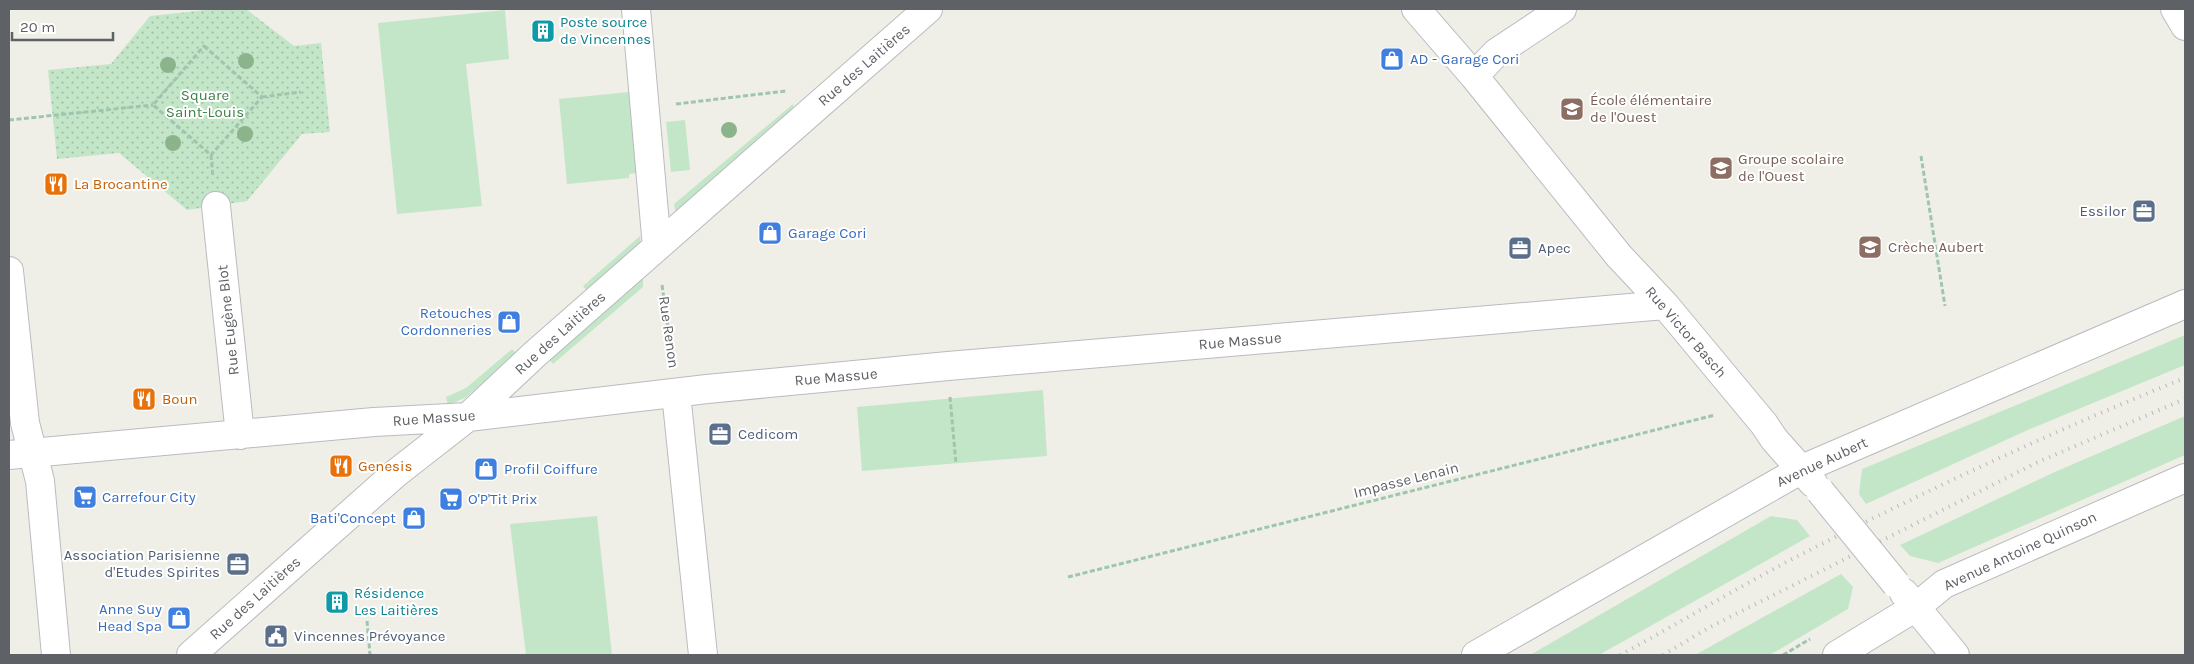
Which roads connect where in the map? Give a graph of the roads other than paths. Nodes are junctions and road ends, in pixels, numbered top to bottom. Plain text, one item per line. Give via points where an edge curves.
1 (636, 9) edge
2 (928, 9) edge
3 (1416, 9) edge
4 (1562, 9) edge
5 (2175, 9) edge
6 (2185, 26) edge
7 (1474, 76) junction
8 (216, 206) dead end
9 (657, 247) junction
10 (9, 271) edge
11 (2185, 304) edge
12 (1665, 305) junction
13 (676, 393) junction
14 (468, 417) junction
15 (240, 435) junction
16 (21, 454) edge
17 (1802, 469) junction
18 (2185, 478) edge
19 (1916, 607) junction
20 (56, 655) edge
21 (191, 655) edge
22 (703, 655) edge
23 (1476, 655) edge
24 (1837, 655) edge
25 (1955, 655) edge

1 - 9 street
2 - 9 street, Rue des Laitières
3 - 7 street, Rue Victor Basch
4 - 7 street via 1496,53
5 - 6 street
7 - 12 street, Rue Victor Basch via 1619,256
8 - 15 street, Rue Eugène Blot
9 - 14 street, Rue des Laitières
10 - 16 street via 25,423
11 - 17 street, Avenue Aubert
12 - 13 street, Rue Massue via 948,366
12 - 17 street, Rue Victor Basch
13 - 14 street, Rue Massue
13 - 22 street
14 - 15 street, Rue Massue
14 - 21 street, Rue des Laitières via 395,474
15 - 16 street, Rue Massue
16 - 20 street via 40,481
17 - 19 street, Rue Victor Basch, bridge
17 - 23 street, Avenue Aubert
18 - 19 street, Avenue Antoine Quinson via 1944,584
19 - 24 street, Avenue Antoine Quinson
19 - 25 street, Rue Victor Basch

